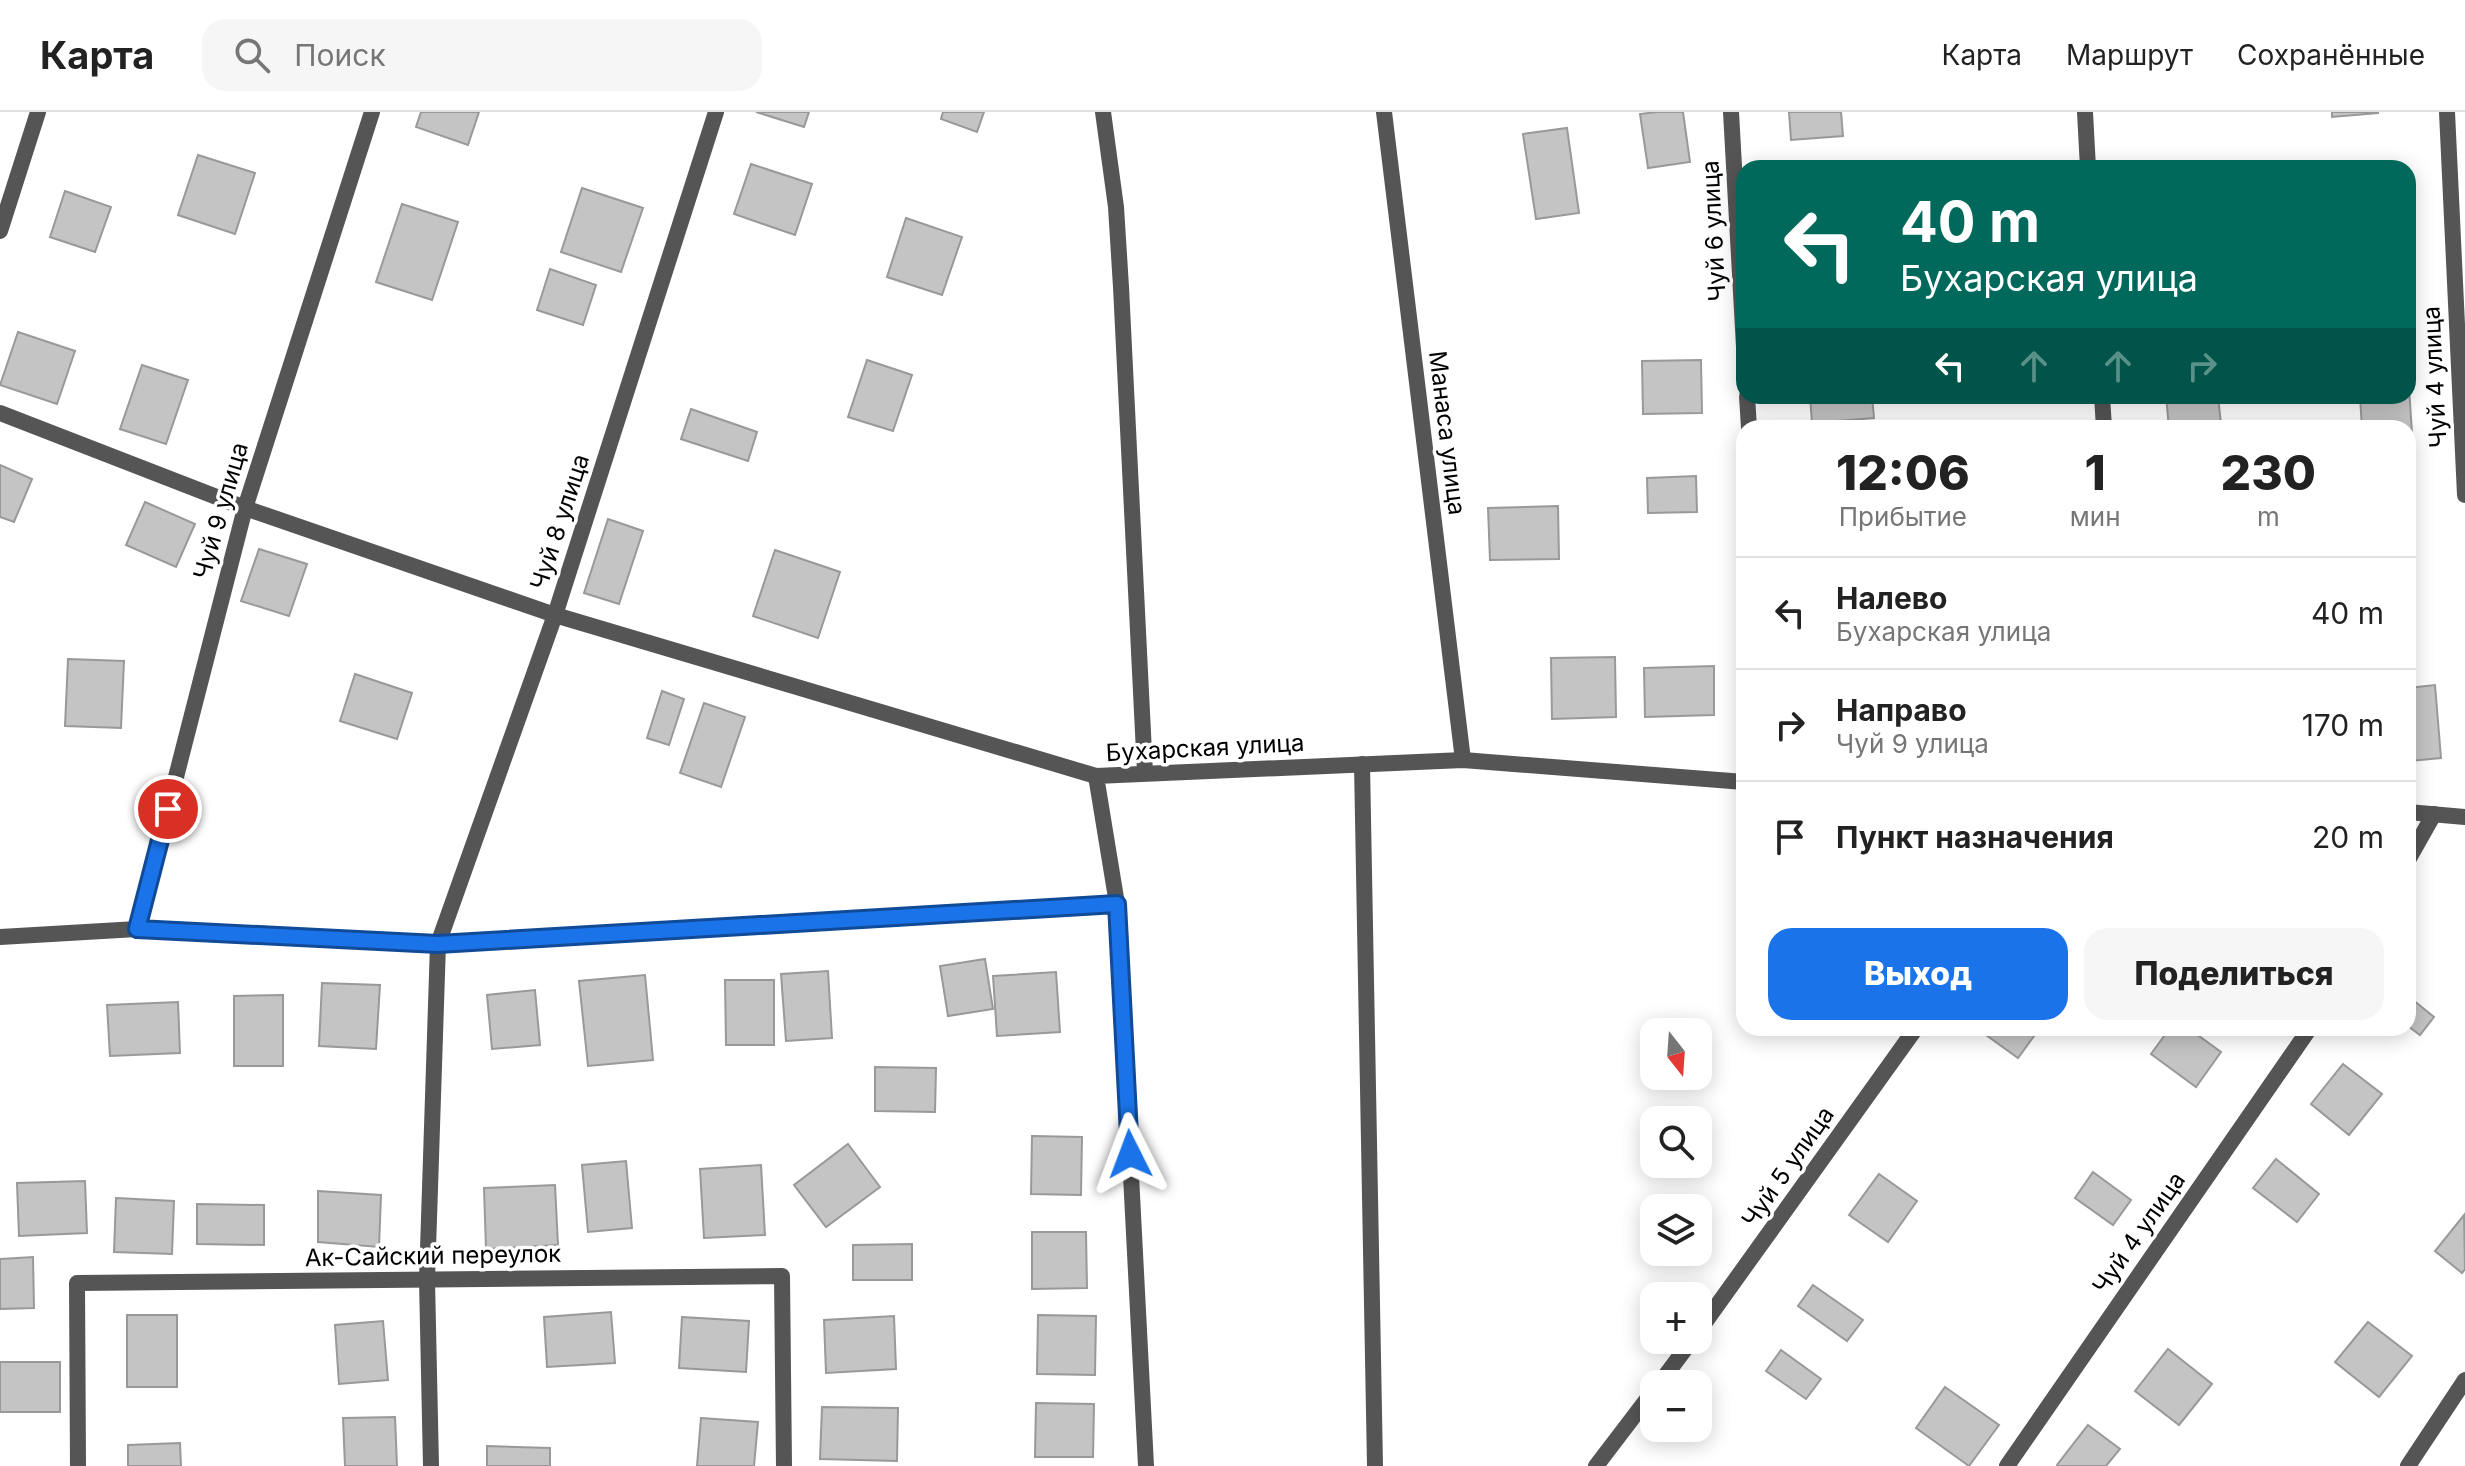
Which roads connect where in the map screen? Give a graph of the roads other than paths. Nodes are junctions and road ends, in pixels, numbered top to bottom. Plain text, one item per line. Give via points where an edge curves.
1 (38, 112) edge
2 (372, 112) edge
3 (716, 112) edge
4 (1103, 112) edge
5 (1384, 112) edge
6 (1731, 112) edge
7 (2085, 112) edge
8 (2447, 112) edge
9 (2088, 160) edge
10 (1736, 202) edge
11 (0, 231) edge
12 (0, 413) edge
13 (2465, 495) edge
14 (245, 508) junction
15 (555, 615) junction
16 (1463, 760) junction
17 (1362, 764) junction
18 (1145, 773) junction
19 (1096, 776) junction
20 (1736, 781) edge
21 (2416, 813) edge
22 (2434, 814) junction
23 (2465, 817) edge
24 (2416, 846) edge
25 (1117, 904) junction
26 (137, 929) junction
27 (0, 937) edge
28 (438, 944) junction
29 (1910, 1036) edge
30 (2304, 1036) edge
31 (427, 1280) junction
32 (1712, 1312) edge
33 (2465, 1380) edge
34 (1640, 1408) edge
35 (78, 1466) edge
36 (431, 1466) edge
37 (784, 1466) edge
38 (1146, 1466) edge
39 (1375, 1466) edge
40 (1596, 1466) edge
41 (2007, 1466) edge
42 (2408, 1466) edge

1 - 11 street
2 - 14 street, Чуй 9 улица
3 - 15 street, Чуй 8 улица
4 - 18 street via 1116,207
5 - 16 street, Манаса улица
6 - 10 street, Чуй 6 улица
7 - 9 street
8 - 13 street, Чуй 4 улица
12 - 14 street
14 - 15 street
14 - 26 street, Чуй 9 улица
15 - 19 street
15 - 28 street, Чуй 8 улица
16 - 17 street, Бухарская улица
16 - 20 street, Бухарская улица
17 - 18 street, Бухарская улица
17 - 39 street
18 - 19 street, Бухарская улица
19 - 25 street, Бухарская улица
21 - 22 street
22 - 23 street
22 - 24 street
25 - 28 street
25 - 38 street, Бухарская улица
26 - 27 street
26 - 28 street
28 - 31 street, Чуй 8 улица
29 - 32 street, Чуй 5 улица
30 - 41 street, Чуй 4 улица
31 - 35 street, Ак-Сайский переулок via 77,1283
31 - 36 street, Чуй 8 улица
31 - 37 street, Ак-Сайский переулок via 782,1276
33 - 42 street
34 - 40 street

